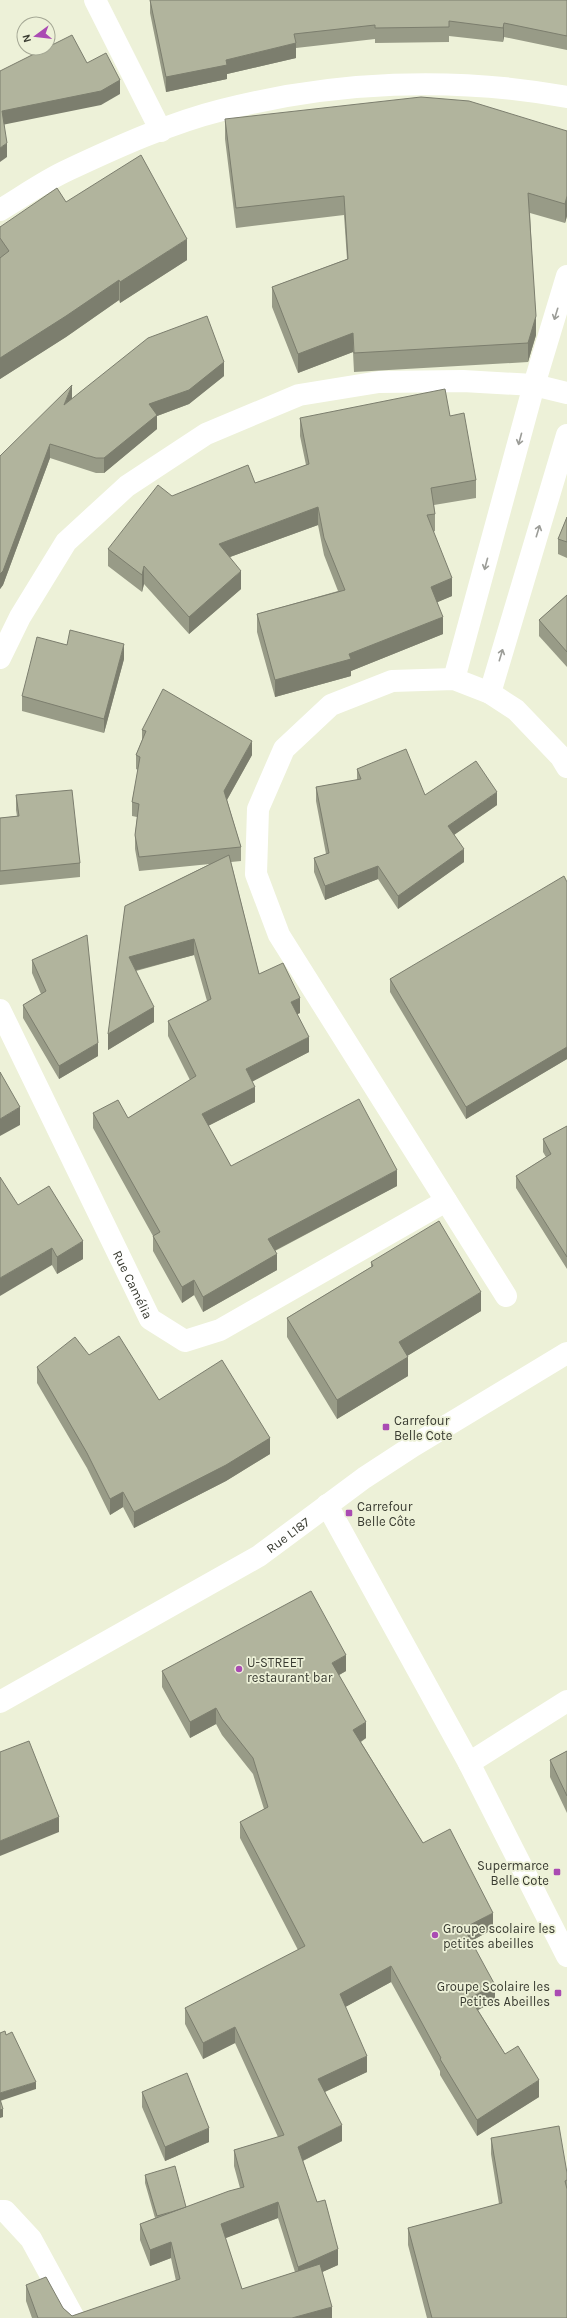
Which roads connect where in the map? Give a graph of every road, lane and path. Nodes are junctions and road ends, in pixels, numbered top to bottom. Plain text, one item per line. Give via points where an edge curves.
1 (95, 0) edge
2 (567, 97) edge
3 (161, 131) junction
4 (0, 210) edge
5 (567, 276) edge
6 (534, 385) junction
7 (567, 392) edge
8 (567, 435) edge
9 (0, 658) edge
10 (454, 679) junction
11 (490, 693) junction
12 (567, 768) edge
13 (0, 1010) edge
14 (446, 1202) junction
15 (506, 1296) dead end
16 (567, 1353) edge
17 (327, 1505) junction
18 (567, 1701) edge
19 (0, 1702) edge
20 (469, 1763) junction
21 (567, 1956) edge
22 (0, 2211) edge
23 (74, 2318) edge

1 - 3 street
2 - 3 street via 432,83 330,89 222,110
3 - 4 street via 66,170
5 -> 6 street
6 - 7 street
6 - 9 street via 463,381 379,382 299,395 206,434 127,486 66,542 20,617
6 -> 10 street
11 -> 8 street
10 - 11 street
10 - 14 street via 392,681 331,705 284,749 258,809 256,874 280,935
11 - 12 street via 516,710 561,757
13 - 14 street, Rue Camélia via 150,1319 185,1341 220,1330
14 - 15 street
16 - 17 street, Rue L187 via 413,1446
17 - 19 street, Rue L187 via 259,1556
17 - 20 street
18 - 20 street
20 - 21 street
22 - 23 street via 5,2211 31,2239

